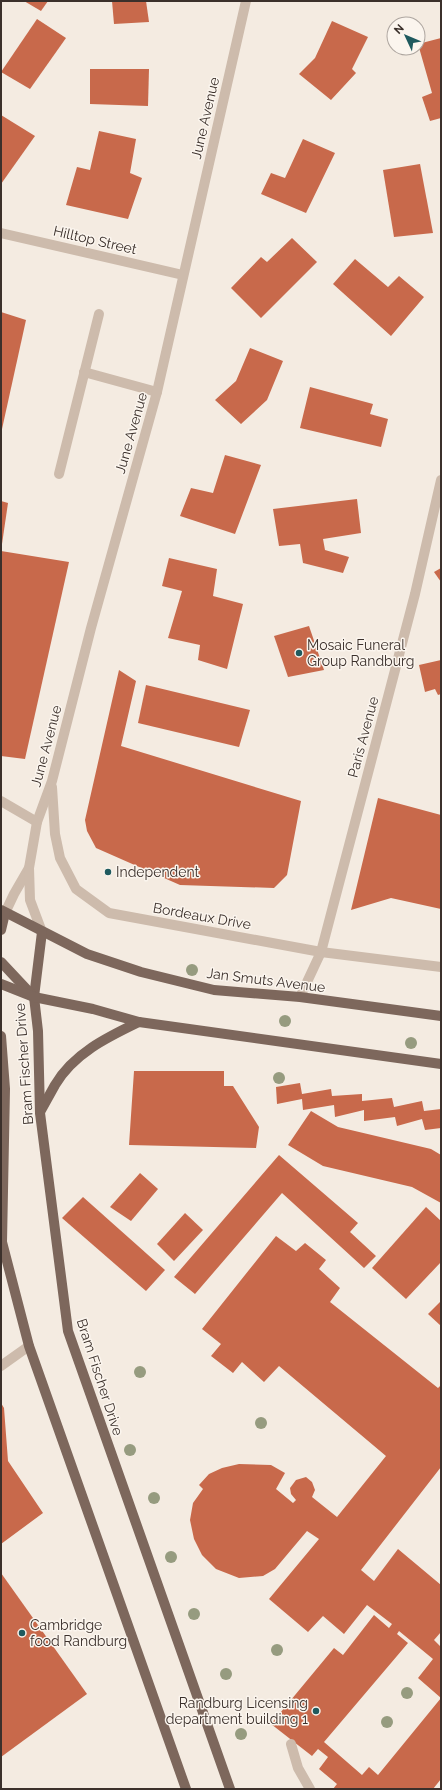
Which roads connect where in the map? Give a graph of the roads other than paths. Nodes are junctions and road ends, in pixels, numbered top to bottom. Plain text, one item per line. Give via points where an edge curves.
1 (246, 1) edge
2 (1, 233) edge
3 (183, 275) junction
4 (99, 314) dead end
5 (84, 372) junction
6 (157, 392) junction
7 (59, 474) dead end
8 (441, 480) edge
9 (52, 781) junction
10 (1, 801) edge
11 (37, 822) junction
12 (29, 868) junction
13 (3, 911) edge
14 (1, 930) edge
15 (42, 932) junction
16 (321, 952) junction
17 (1, 962) edge
18 (441, 967) edge
19 (1, 984) edge
20 (34, 997) junction
21 (300, 997) junction
22 (441, 1016) edge
23 (139, 1022) junction
24 (1, 1036) edge
25 (441, 1064) edge
26 (40, 1113) junction
27 (1, 1230) edge
28 (2, 1242) junction
29 (29, 1346) junction
30 (1, 1366) edge
31 (291, 1744) dead end
32 (186, 1789) edge
33 (230, 1789) edge
34 (310, 1789) edge

1 - 3 street, June Avenue
2 - 3 street, Hilltop Street
3 - 6 street, June Avenue
4 - 5 street
5 - 6 street
5 - 7 street
6 - 9 street, June Avenue via 91,628
8 - 16 street, Paris Avenue via 415,594
9 - 11 street, June Avenue
9 - 16 street, Bordeaux Drive via 55,834 60,858 76,890 109,913
10 - 11 street
11 - 12 street, June Avenue
12 - 13 street, June Avenue
12 - 15 street, June Avenue via 30,900
13 - 14 main road
13 - 15 main road, Jan Smuts Avenue
15 - 20 main road, Bram Fischer Drive
15 - 21 main road, Jan Smuts Avenue via 88,954 140,972 214,990
16 - 18 street, Bordeaux Drive
16 - 21 street, Paris Avenue
17 - 20 main road
19 - 20 main road
20 - 23 main road
20 - 26 main road, Bram Fischer Drive via 38,1031
21 - 22 main road, Jan Smuts Avenue
23 - 25 main road
23 - 26 main road via 103,1040 83,1054 56,1084
24 - 28 main road, Bram Fischer Drive via 5,1090
26 - 33 main road, Bram Fischer Drive via 68,1331
27 - 28 main road
28 - 29 main road, Bram Fischer Drive
29 - 30 street
29 - 32 main road, Bram Fischer Drive
31 - 34 street via 298,1768

